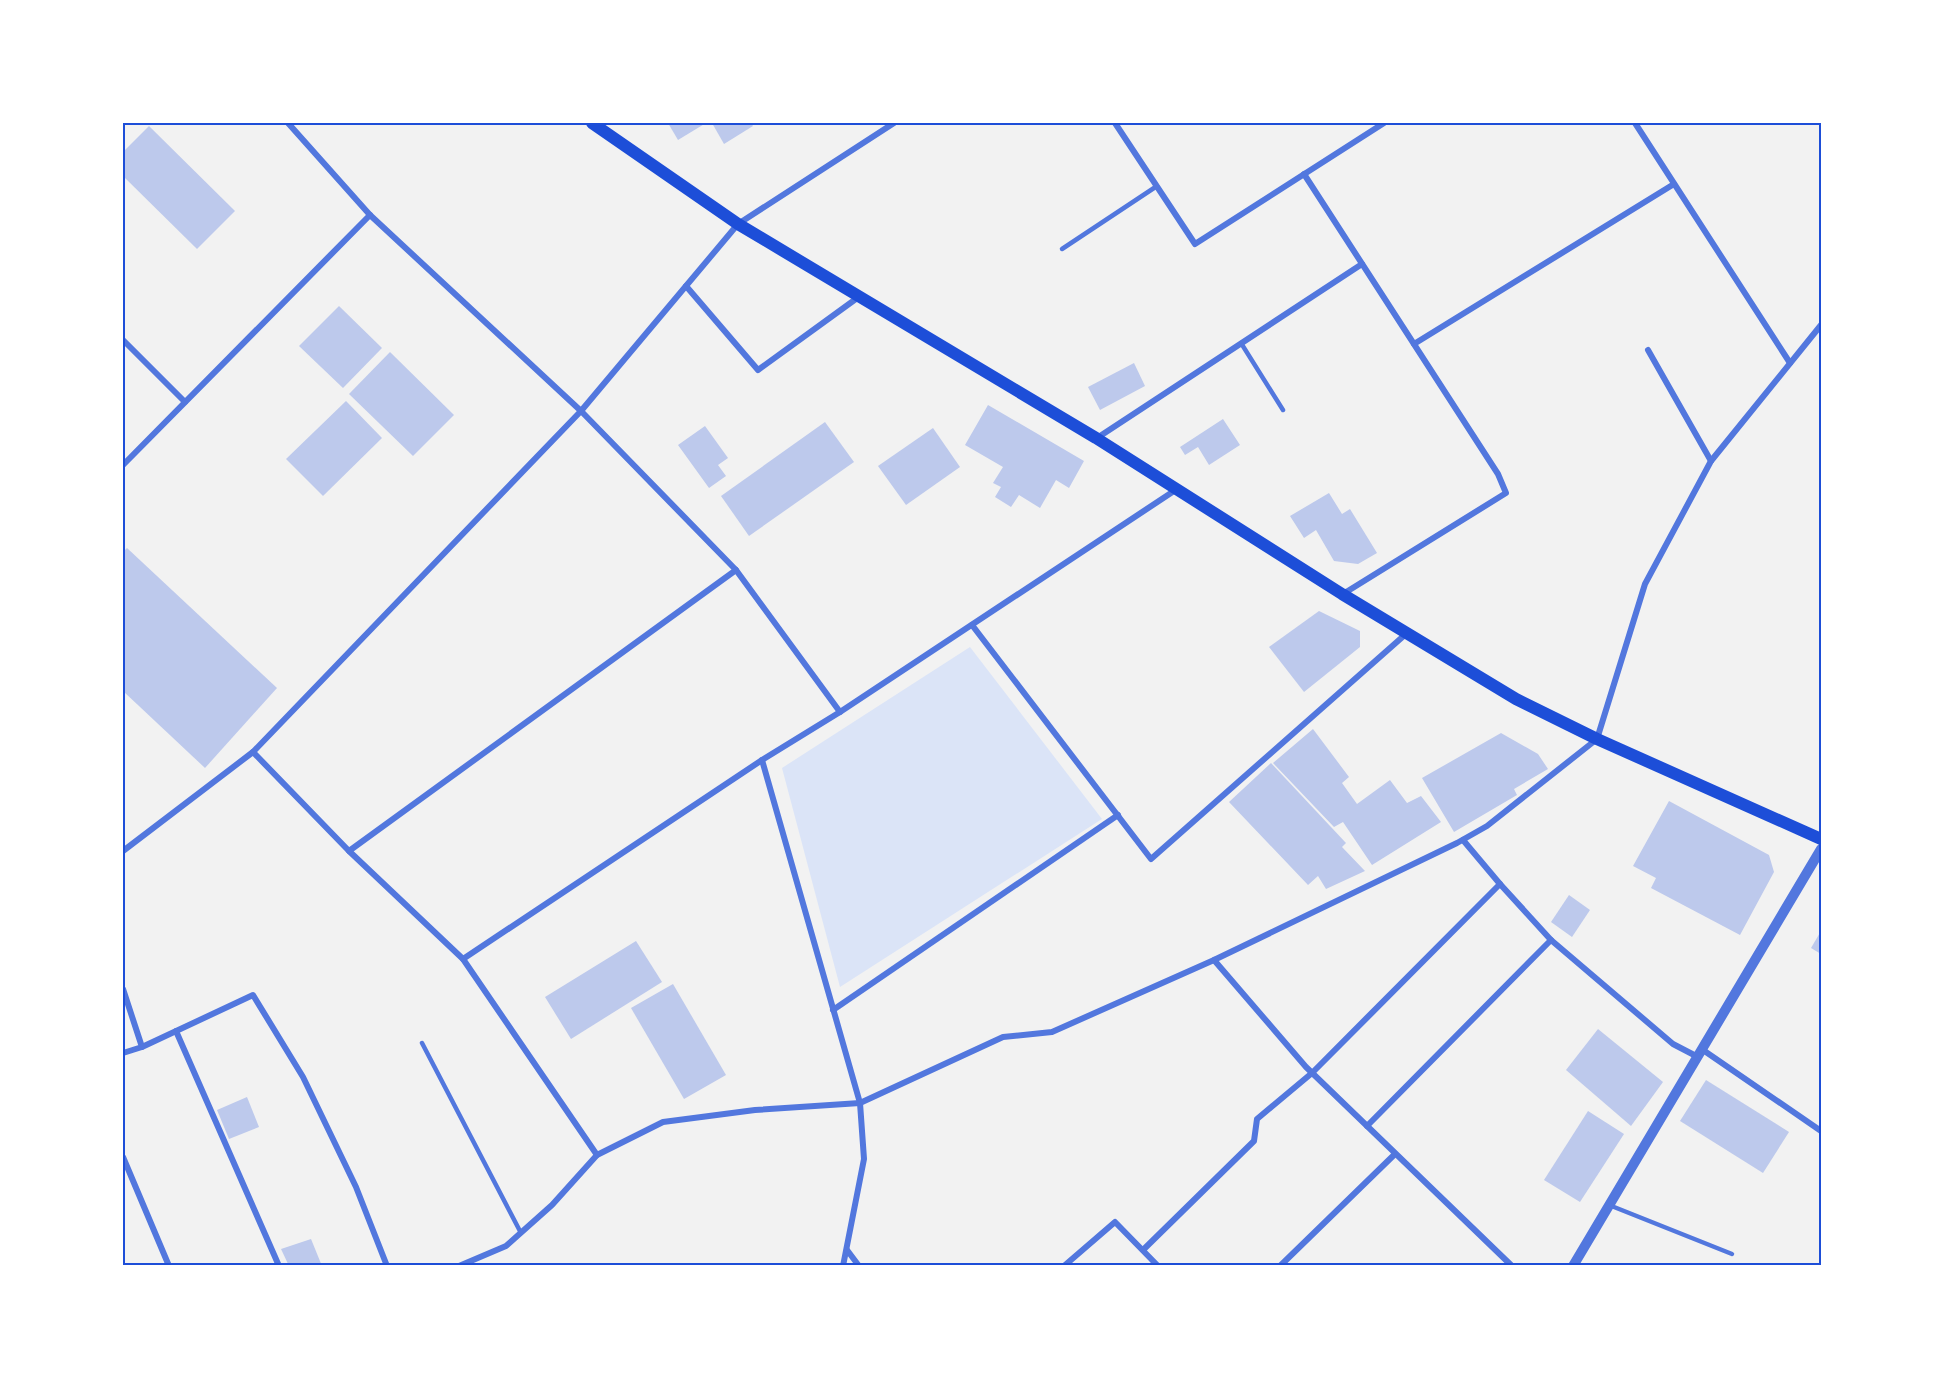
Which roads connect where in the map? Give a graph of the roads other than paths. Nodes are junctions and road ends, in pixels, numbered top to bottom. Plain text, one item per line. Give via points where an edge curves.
1 (288, 123) edge
2 (592, 123) edge
3 (894, 123) edge
4 (1115, 123) edge
5 (1384, 123) edge
6 (1635, 123) edge
7 (1304, 174) junction
8 (1674, 184) junction
9 (1157, 186) junction
10 (370, 215) junction
11 (738, 224) junction
12 (1062, 249) dead end
13 (1362, 264) junction
14 (686, 286) junction
15 (861, 296) junction
16 (1821, 325) edge
17 (123, 340) edge
18 (1241, 343) junction
19 (1414, 344) junction
20 (1648, 350) dead end
21 (1790, 363) junction
22 (185, 402) junction
23 (1283, 410) dead end
24 (581, 411) junction
25 (1096, 438) junction
26 (1711, 461) junction
27 (123, 465) edge
28 (1177, 489) junction
29 (736, 570) junction
30 (1342, 594) junction
31 (972, 625) junction
32 (1407, 632) junction
33 (840, 712) junction
34 (1597, 739) junction
35 (253, 752) junction
36 (762, 760) junction
37 (1118, 815) junction
38 (1821, 839) edge
39 (1463, 840) junction
40 (1821, 849) edge
41 (123, 850) edge
42 (349, 851) junction
43 (1500, 885) junction
44 (1551, 940) junction
45 (463, 959) junction
46 (1214, 960) junction
47 (123, 990) edge
48 (833, 1010) junction
49 (176, 1031) junction
50 (422, 1043) dead end
51 (142, 1047) junction
52 (123, 1053) edge
53 (1701, 1053) junction
54 (1312, 1073) junction
55 (860, 1104) junction
56 (1367, 1126) junction
57 (1821, 1131) edge
58 (1395, 1154) junction
59 (597, 1155) junction
60 (123, 1157) edge
61 (1609, 1205) junction
62 (521, 1233) junction
63 (847, 1250) junction
64 (1143, 1250) junction
65 (1732, 1254) dead end
66 (169, 1266) edge
67 (279, 1266) edge
68 (387, 1266) edge
69 (459, 1266) edge
70 (843, 1266) edge
71 (859, 1266) edge
72 (1064, 1266) edge
73 (1158, 1266) edge
74 (1280, 1266) edge
75 (1512, 1266) edge
76 (1572, 1266) edge

1 - 10 street
2 - 11 main road
3 - 11 street
4 - 9 street
5 - 7 street
6 - 8 street
7 - 9 street via 1195,244
7 - 13 street
8 - 19 street
8 - 21 street
9 - 12 lane
10 - 22 street
10 - 24 street
11 - 14 street
11 - 15 main road
13 - 18 street
13 - 19 street
14 - 15 street via 758,370
14 - 24 street
15 - 25 main road
16 - 21 street
17 - 22 street
18 - 23 lane
18 - 25 street
19 - 30 street via 1498,474 1506,493
20 - 26 street
21 - 26 street
22 - 27 street
24 - 29 street
24 - 35 street
25 - 28 main road
26 - 34 street via 1645,584
28 - 30 main road
28 - 31 street
29 - 33 street
29 - 42 street
30 - 32 main road
31 - 33 street
31 - 37 street
32 - 34 main road via 1516,699
32 - 37 street via 1151,859
33 - 36 street
34 - 38 main road
34 - 39 street via 1487,826
35 - 41 street
35 - 42 street
36 - 45 street
36 - 48 street
37 - 48 street
39 - 43 street
39 - 46 street
40 - 53 street
42 - 45 street
43 - 44 street
43 - 54 street
44 - 53 street via 1673,1044
44 - 56 street
45 - 59 street
46 - 54 street
46 - 55 street via 1052,1032 1003,1037
47 - 51 street
48 - 55 street
49 - 51 street
49 - 67 street
49 - 68 street via 253,994 303,1077 356,1187
50 - 62 lane
51 - 52 street
53 - 57 street
53 - 61 street
54 - 56 street
54 - 64 street via 1257,1119 1254,1141
55 - 59 street via 754,1110 663,1122
55 - 63 street via 864,1159
56 - 58 street
58 - 74 street
58 - 75 street
59 - 62 street
60 - 66 street
61 - 65 lane
61 - 76 street
62 - 69 street via 506,1246
63 - 70 street
63 - 71 street
64 - 72 street via 1115,1222
64 - 73 street

